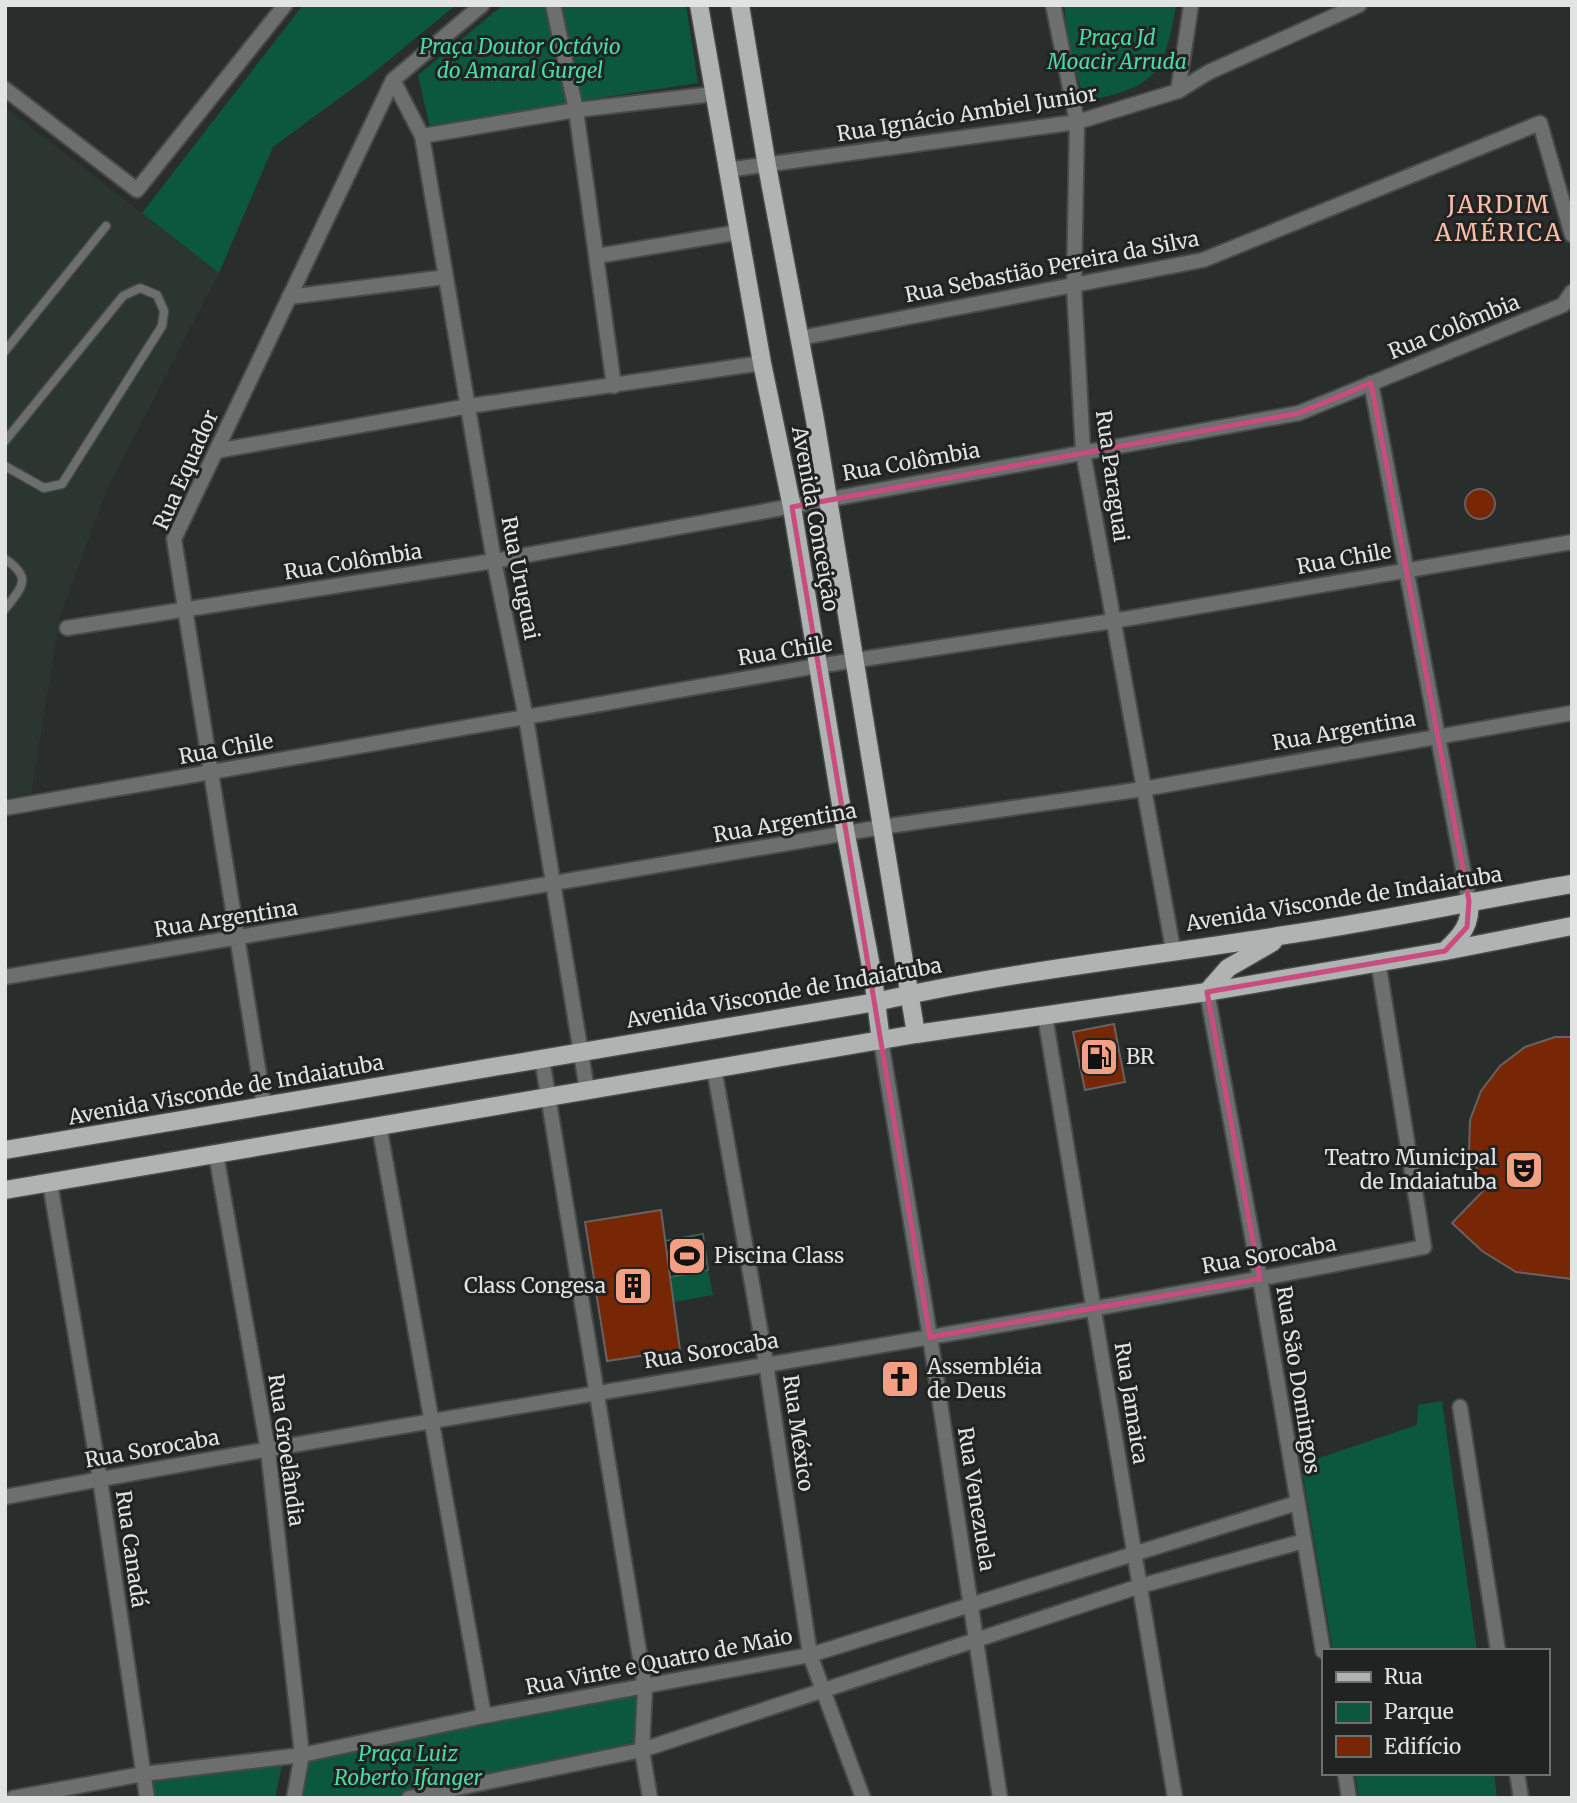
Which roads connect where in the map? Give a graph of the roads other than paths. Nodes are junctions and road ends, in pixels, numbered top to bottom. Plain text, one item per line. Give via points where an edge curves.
1 (285, 5) edge
2 (482, 5) edge
3 (553, 5) edge
4 (699, 5) edge
5 (740, 5) edge
6 (1053, 5) edge
7 (1191, 5) edge
8 (1359, 5) edge
9 (393, 80) junction
10 (5, 89) edge
11 (1178, 91) junction
12 (713, 94) junction
13 (576, 110) junction
14 (1077, 122) junction
15 (422, 136) junction
16 (766, 166) junction
17 (727, 170) junction
18 (106, 226) dead end
19 (740, 232) junction
20 (1572, 235) edge
21 (597, 256) junction
22 (446, 277) junction
23 (1074, 287) junction
24 (1572, 292) edge
25 (289, 297) junction
26 (800, 338) junction
27 (5, 351) edge
28 (762, 363) junction
29 (1371, 383) junction
30 (614, 386) junction
31 (469, 406) junction
32 (5, 441) edge
33 (216, 451) junction
34 (1083, 452) junction
35 (5, 466) edge
36 (828, 499) junction
37 (792, 507) junction
38 (1572, 542) edge
39 (5, 559) edge
40 (494, 561) junction
41 (1405, 569) junction
42 (5, 609) edge
43 (185, 610) junction
44 (1113, 621) junction
45 (67, 628) dead end
46 (853, 661) junction
47 (817, 666) junction
48 (1572, 713) edge
49 (526, 718) junction
50 (1438, 736) junction
51 (212, 773) junction
52 (1143, 789) junction
53 (5, 808) edge
54 (882, 827) junction
55 (846, 835) junction
56 (554, 884) junction
57 (1572, 884) edge
58 (1469, 901) junction
59 (1572, 926) edge
60 (1285, 935) junction
61 (239, 938) junction
62 (1173, 950) junction
63 (1445, 951) junction
64 (1378, 961) junction
65 (5, 977) edge
66 (1207, 992) junction
67 (911, 994) junction
68 (876, 1002) junction
69 (1045, 1016) junction
70 (916, 1034) junction
71 (881, 1041) junction
72 (582, 1052) junction
73 (542, 1059) junction
74 (713, 1068) junction
75 (587, 1090) junction
76 (546, 1098) junction
77 (264, 1106) junction
78 (379, 1125) junction
79 (5, 1150) edge
80 (216, 1154) junction
81 (50, 1183) junction
82 (5, 1189) edge
83 (1260, 1279) junction
84 (1095, 1306) junction
85 (930, 1337) junction
86 (766, 1363) junction
87 (597, 1391) junction
88 (1460, 1407) dead end
89 (432, 1421) junction
90 (268, 1450) junction
91 (100, 1479) junction
92 (5, 1497) edge
93 (1297, 1503) junction
94 (1304, 1541) junction
95 (1134, 1555) junction
96 (1140, 1586) junction
97 (971, 1607) junction
98 (976, 1638) junction
99 (1323, 1649) edge
100 (1498, 1649) edge
101 (810, 1655) junction
102 (645, 1688) junction
103 (823, 1689) junction
104 (484, 1716) junction
105 (642, 1750) junction
106 (302, 1755) junction
107 (143, 1774) junction
108 (1345, 1775) edge
109 (1517, 1775) edge
110 (13, 1798) edge
111 (147, 1798) edge
112 (294, 1798) edge
113 (409, 1798) edge
114 (650, 1798) edge
115 (863, 1798) edge
116 (1000, 1798) edge
117 (1175, 1798) edge
118 (1349, 1798) edge
119 (1521, 1798) edge

1 - 10 street via 137,190
2 - 9 street, Rua Equador
3 - 13 street
4 - 12 main road, Avenida Conceição
5 - 16 main road, Avenida Conceição
6 - 14 street, Rua Paraguai
7 - 11 street
8 - 11 street, Rua Ignácio Ambiel Junior via 1209,72
9 - 15 street, Rua Uruguai
9 - 25 street, Rua Equador
11 - 14 street, Rua Ignácio Ambiel Junior
12 - 13 street
12 - 17 main road, Avenida Conceição
13 - 15 street
13 - 21 street
14 - 16 street, Rua Ignácio Ambiel Junior
14 - 23 street, Rua Paraguai
15 - 22 street, Rua Uruguai
16 - 17 street, Rua Ignácio Ambiel Junior
16 - 26 main road, Avenida Conceição
17 - 19 main road, Avenida Conceição
18 - 27 lane
19 - 21 street
19 - 28 main road, Avenida Conceição
20 - 23 street, Rua Sebastião Pereira da Silva via 1540,123 1203,260
21 - 30 street
22 - 25 street
22 - 31 street, Rua Uruguai
23 - 26 street, Rua Sebastião Pereira da Silva
23 - 34 street, Rua Paraguai
24 - 29 street, Rua Colômbia via 1563,305
25 - 33 street, Rua Equador
26 - 36 main road, Avenida Conceição
28 - 30 street
28 - 37 main road, Avenida Conceição
29 - 34 street, Rua Colômbia via 1300,413
29 - 41 street
30 - 31 street
31 - 33 street
31 - 40 street, Rua Uruguai
32 - 35 lane via 123,296 140,288 157,295 164,311 162,327 62,484 44,488
33 - 43 street, Rua Equador via 174,539
34 - 36 street, Rua Colômbia
34 - 44 street, Rua Paraguai
36 - 37 street, Rua Colômbia
36 - 46 main road, Avenida Conceição
37 - 40 street, Rua Colômbia
37 - 47 main road, Avenida Conceição
38 - 41 street, Rua Chile
39 - 42 lane via 20,569 23,578 22,587
40 - 43 street, Rua Colômbia
40 - 49 street, Rua Uruguai
41 - 44 street, Rua Chile
41 - 50 street
43 - 45 street, Rua Colômbia
43 - 51 street, Rua Equador
44 - 46 street, Rua Chile
44 - 52 street, Rua Paraguai
46 - 47 street, Rua Chile
46 - 54 main road, Avenida Conceição
47 - 49 street, Rua Chile
47 - 55 main road, Avenida Conceição
48 - 50 street, Rua Argentina
49 - 51 street, Rua Chile
49 - 56 street, Rua Uruguai
50 - 52 street, Rua Argentina
50 - 58 street
51 - 53 street, Rua Chile
51 - 61 street, Rua Equador
52 - 54 street, Rua Argentina
52 - 62 street, Rua Paraguai
54 - 55 street, Rua Argentina
54 - 67 main road, Avenida Conceição
55 - 56 street, Rua Argentina
55 - 68 main road, Avenida Conceição
56 - 61 street, Rua Argentina
56 - 72 street, Rua Uruguai
57 - 58 main road, Avenida Visconde de Indaiatuba
58 - 60 main road, Avenida Visconde de Indaiatuba
58 - 63 main road via 1467,927
59 - 63 main road
60 - 62 main road, Avenida Visconde de Indaiatuba
60 - 66 main road via 1228,968
61 - 65 street, Rua Argentina
61 - 77 street, Rua Equador
62 - 67 main road, Avenida Visconde de Indaiatuba
63 - 64 main road
64 - 66 main road
64 - 83 street, Rua Sorocaba via 1424,1247
66 - 69 main road
66 - 83 street, Rua São Domingos
67 - 68 main road, Avenida Visconde de Indaiatuba
67 - 70 main road, Avenida Conceição
68 - 71 main road, Avenida Conceição
68 - 72 main road, Avenida Visconde de Indaiatuba
69 - 70 main road
69 - 84 street, Rua Jamaica
70 - 71 main road
71 - 74 main road
71 - 85 street, Rua Venezuela
72 - 73 main road, Avenida Visconde de Indaiatuba
72 - 75 street, Rua Uruguai
73 - 76 street
73 - 77 main road, Avenida Visconde de Indaiatuba
74 - 75 main road
74 - 86 street, Rua México
75 - 76 main road
76 - 78 main road
76 - 87 street
77 - 79 main road, Avenida Visconde de Indaiatuba
78 - 80 main road
78 - 89 street
80 - 81 main road
80 - 90 street, Rua Groelândia
81 - 82 main road
81 - 91 street, Rua Canadá
83 - 84 street, Rua Sorocaba
83 - 93 street, Rua São Domingos
84 - 85 street, Rua Sorocaba
84 - 95 street, Rua Jamaica
85 - 86 street, Rua Sorocaba
85 - 97 street, Rua Venezuela
86 - 87 street, Rua Sorocaba
86 - 101 street, Rua México
87 - 89 street, Rua Sorocaba
87 - 102 street
88 - 100 street
89 - 90 street, Rua Sorocaba
89 - 104 street
90 - 91 street, Rua Sorocaba
90 - 106 street, Rua Groelândia
91 - 92 street, Rua Sorocaba
91 - 107 street, Rua Canadá
93 - 94 street, Rua São Domingos
93 - 95 street, Rua Vinte e Quatro de Maio
94 - 96 street
94 - 99 street, Rua São Domingos
95 - 96 street, Rua Jamaica
95 - 97 street, Rua Vinte e Quatro de Maio
96 - 98 street
96 - 117 street, Rua Jamaica
97 - 98 street, Rua Venezuela
97 - 101 street, Rua Vinte e Quatro de Maio
98 - 103 street
98 - 116 street, Rua Venezuela
101 - 102 street, Rua Vinte e Quatro de Maio
101 - 103 street, Rua México
102 - 104 street, Rua Vinte e Quatro de Maio
102 - 105 street
103 - 105 street
103 - 115 street, Rua México
104 - 106 street, Rua Vinte e Quatro de Maio
105 - 113 street
105 - 114 street
106 - 107 street, Rua Vinte e Quatro de Maio
106 - 112 street, Rua Groelândia
107 - 110 street, Rua Vinte e Quatro de Maio
107 - 111 street, Rua Canadá
108 - 118 street
109 - 119 street

